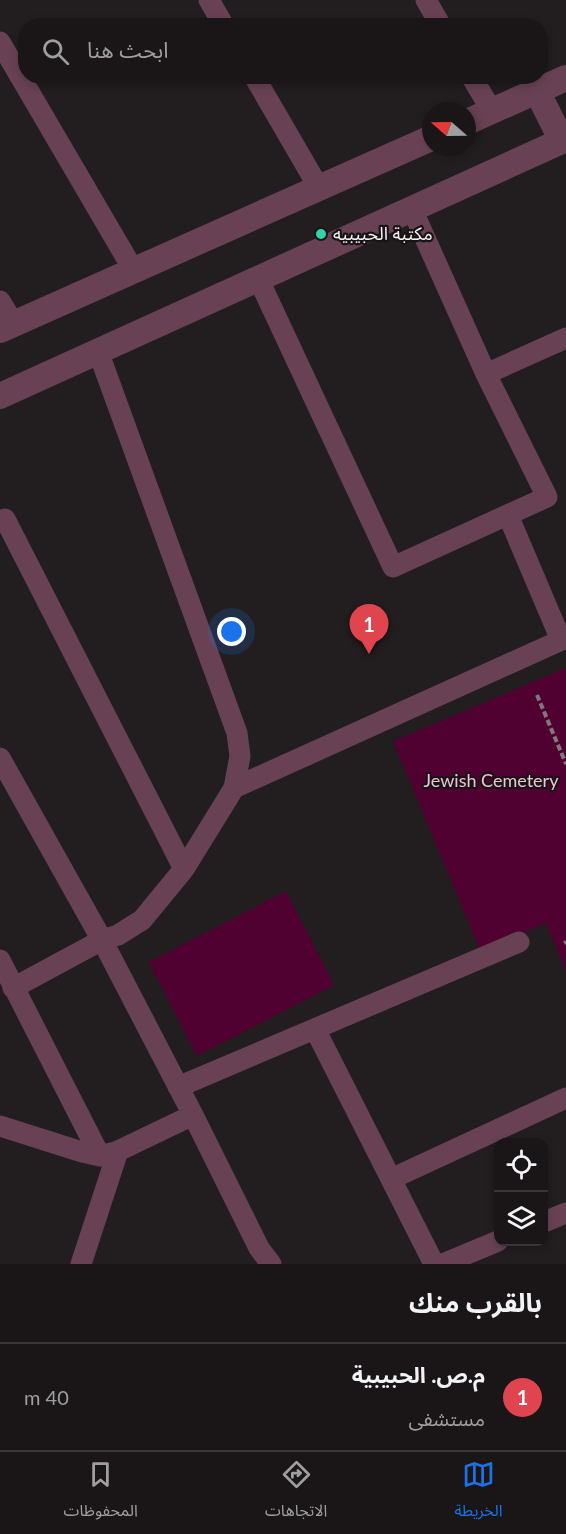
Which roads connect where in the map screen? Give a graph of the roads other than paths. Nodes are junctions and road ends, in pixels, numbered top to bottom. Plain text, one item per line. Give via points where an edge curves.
1 (209, 0) edge
2 (426, 0) edge
3 (219, 18) edge
4 (436, 18) edge
5 (0, 42) edge
6 (18, 73) edge
7 (566, 78) edge
8 (25, 84) edge
9 (259, 84) edge
10 (476, 84) edge
11 (537, 91) junction
12 (492, 111) junction
13 (476, 118) edge
14 (564, 140) edge
15 (422, 142) edge
16 (319, 188) junction
17 (412, 209) junction
18 (134, 271) junction
19 (258, 279) junction
20 (0, 302) edge
21 (7, 327) edge
22 (566, 338) edge
23 (98, 351) junction
24 (486, 374) junction
25 (0, 396) edge
26 (507, 515) junction
27 (5, 519) dead end
28 (564, 639) edge
29 (0, 758) edge
30 (234, 788) junction
31 (184, 869) junction
32 (102, 940) junction
33 (519, 942) dead end
34 (0, 960) edge
35 (13, 988) junction
36 (315, 1029) junction
37 (178, 1087) junction
38 (566, 1098) edge
39 (193, 1116) junction
40 (0, 1126) edge
41 (109, 1154) junction
42 (391, 1179) junction
43 (566, 1213) edge
44 (548, 1220) edge
45 (494, 1243) edge
46 (81, 1264) edge
47 (271, 1264) edge
48 (434, 1264) edge
49 (443, 1264) edge

1 - 3 street
2 - 4 street
5 - 6 street
7 - 11 street
8 - 18 street
9 - 16 street
10 - 12 street
11 - 12 street
11 - 14 street
12 - 13 street
14 - 17 street
15 - 16 street
16 - 18 street
17 - 19 street
17 - 24 street
18 - 21 street
19 - 23 street
19 - 26 street via 393,567
20 - 21 street
22 - 24 street
23 - 25 street
23 - 30 street via 237,733 240,756
24 - 26 street via 546,497
26 - 28 street
27 - 31 street
28 - 30 street
29 - 32 street
30 - 31 street
31 - 32 street via 142,920
32 - 35 street
32 - 37 street
33 - 36 street
34 - 35 street
35 - 41 street
36 - 37 street
36 - 42 street
37 - 39 street
38 - 42 street
39 - 41 street
39 - 47 street via 259,1248
40 - 41 street via 82,1152
41 - 46 street
42 - 48 street
43 - 44 street
45 - 49 street

